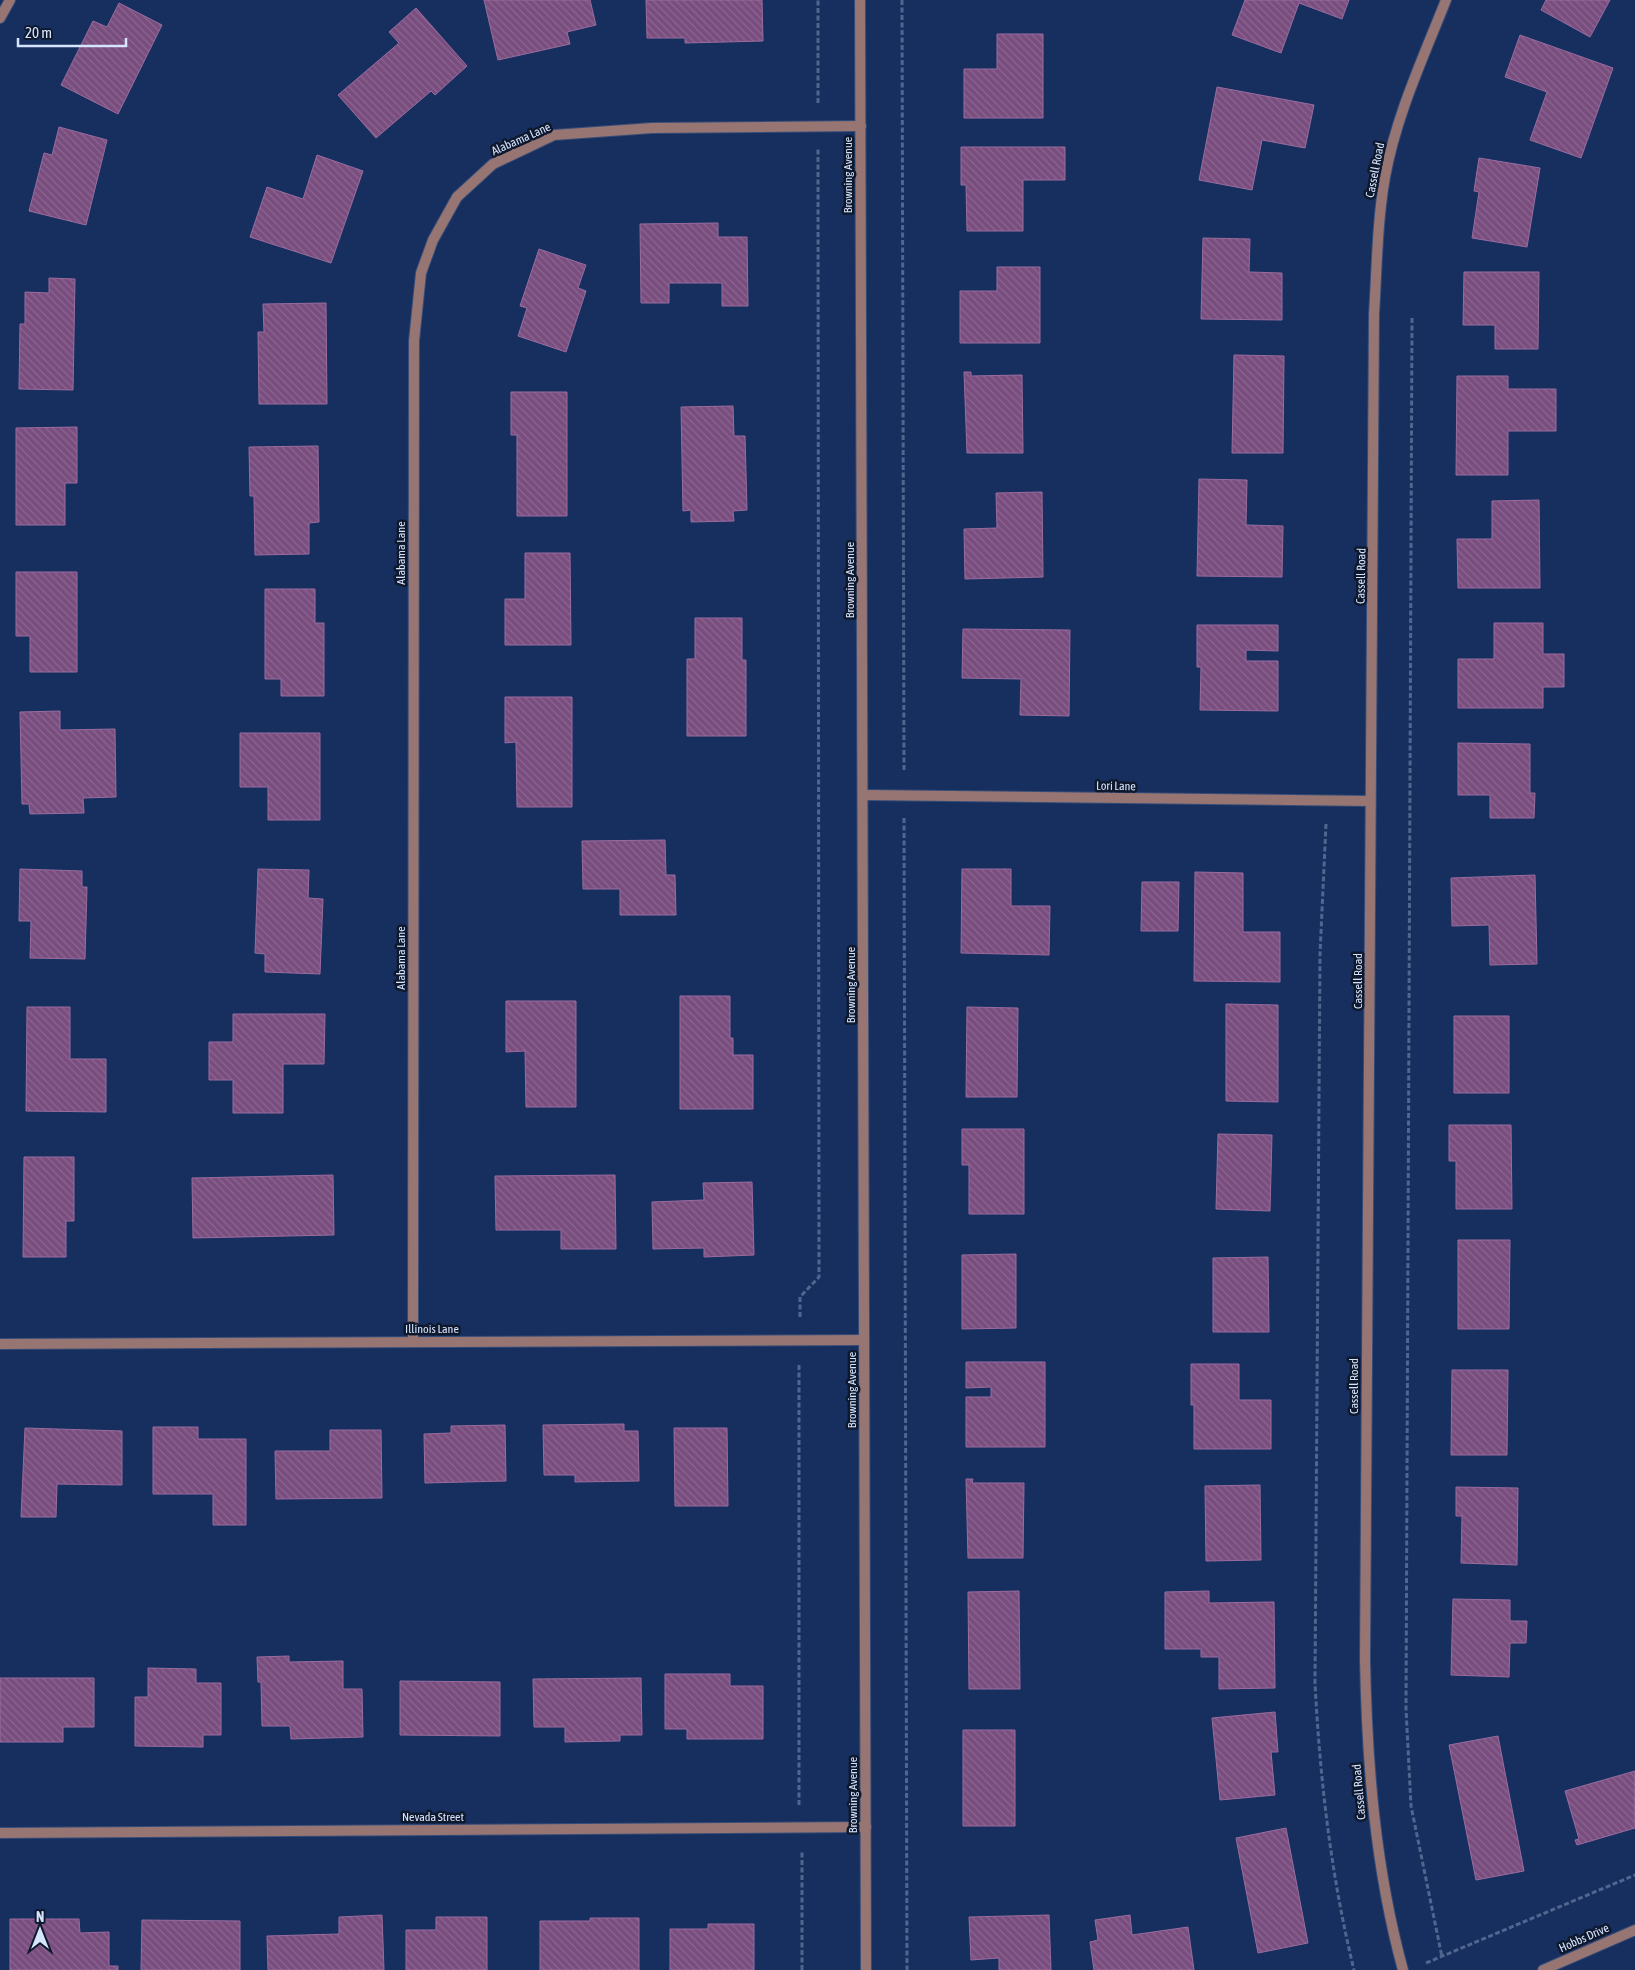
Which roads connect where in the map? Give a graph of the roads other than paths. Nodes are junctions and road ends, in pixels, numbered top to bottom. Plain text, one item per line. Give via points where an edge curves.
1 (10, 0) edge
2 (860, 0) edge
3 (1446, 0) edge
4 (0, 18) edge
5 (861, 126) junction
6 (863, 795) junction
7 (1370, 801) junction
8 (864, 1340) junction
9 (413, 1341) junction
10 (0, 1344) edge
11 (866, 1826) junction
12 (0, 1833) edge
13 (1635, 1930) edge
14 (866, 1970) edge
15 (1403, 1970) edge
16 (1543, 1970) edge

1 - 4 street
2 - 5 street, Browning Avenue
3 - 7 street, Cassell Road via 1402,114 1385,176 1380,212 1374,314
5 - 6 street, Browning Avenue
5 - 9 street, Alabama Lane via 652,128 554,135 494,164 457,197 433,240 421,273 414,341
6 - 7 street, Lori Lane
6 - 8 street, Browning Avenue
7 - 15 street, Cassell Road via 1365,1692 1376,1841
8 - 9 street, Illinois Lane
8 - 11 street, Browning Avenue
9 - 10 street, Illinois Lane
11 - 12 street, Nevada Street
11 - 14 street, Browning Avenue
13 - 16 street, Hobbs Drive

